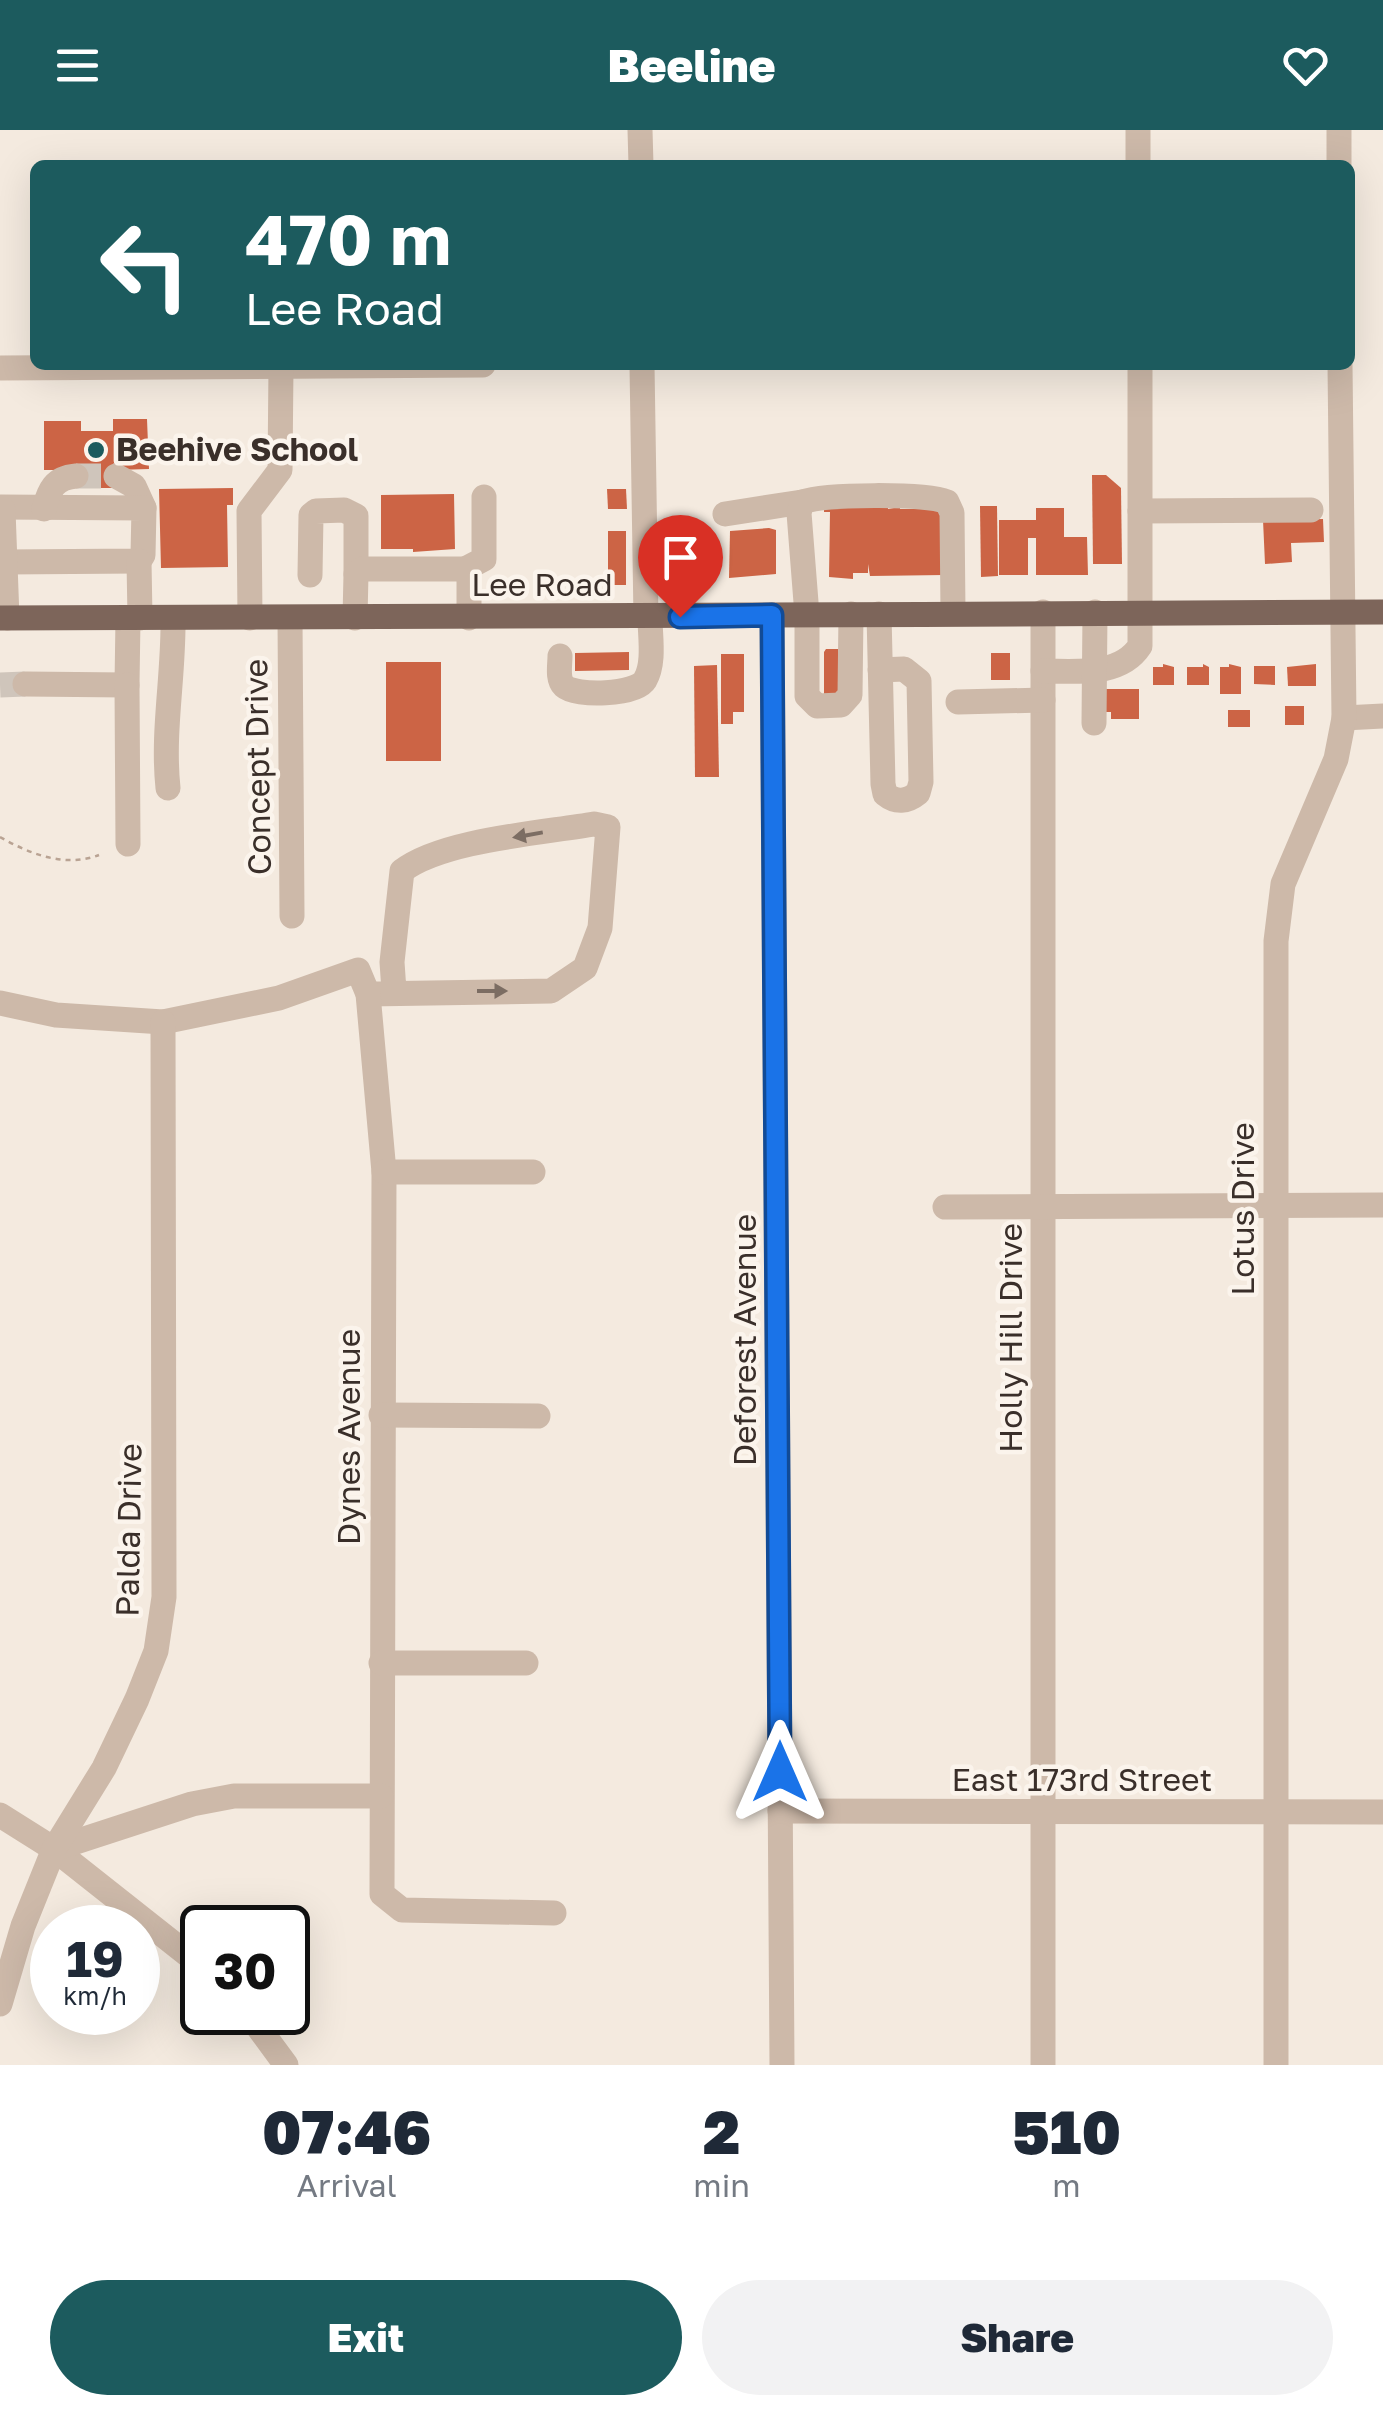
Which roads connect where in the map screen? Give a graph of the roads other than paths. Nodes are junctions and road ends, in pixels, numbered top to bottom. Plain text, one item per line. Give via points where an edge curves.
1 (640, 130) edge
2 (1138, 130) edge
3 (1339, 130) edge
4 (641, 160) edge
5 (1138, 160) edge
6 (1339, 160) edge
7 (0, 368) edge
8 (30, 368) edge
9 (281, 370) edge
10 (642, 370) edge
11 (1140, 370) edge
12 (1340, 370) edge
13 (76, 476) dead end
14 (116, 476) dead end
15 (484, 497) dead end
16 (802, 502) junction
17 (2, 508) edge
18 (144, 508) junction
19 (44, 510) junction
20 (1311, 510) dead end
21 (1140, 511) junction
22 (724, 514) dead end
23 (138, 561) junction
24 (5, 562) junction
25 (465, 569) junction
26 (356, 574) junction
27 (310, 576) dead end
28 (952, 612) junction
29 (1043, 612) junction
30 (1096, 612) junction
31 (1141, 612) junction
32 (1342, 612) junction
33 (1383, 612) edge
34 (851, 614) junction
35 (878, 614) junction
36 (772, 615) junction
37 (807, 615) junction
38 (4, 618) edge
39 (134, 618) junction
40 (173, 618) junction
41 (250, 618) junction
42 (290, 618) junction
43 (355, 618) junction
44 (469, 618) junction
45 (648, 618) junction
46 (560, 656) dead end
47 (880, 670) junction
48 (1096, 670) junction
49 (1043, 671) junction
50 (772, 682) junction
51 (807, 682) junction
52 (25, 684) tunnel mouth
53 (128, 685) junction
54 (1043, 700) junction
55 (958, 702) dead end
56 (1383, 716) edge
57 (1344, 718) junction
58 (1094, 723) dead end
59 (168, 788) dead end
60 (128, 844) dead end
61 (292, 916) dead end
62 (382, 993) junction
63 (0, 1003) edge
64 (163, 1022) junction
65 (384, 1172) junction
66 (533, 1172) dead end
67 (1276, 1205) junction
68 (1383, 1205) edge
69 (945, 1207) dead end
70 (1043, 1207) junction
71 (381, 1415) junction
72 (538, 1416) dead end
73 (381, 1663) junction
74 (526, 1664) dead end
75 (381, 1796) junction
76 (780, 1811) junction
77 (1276, 1812) junction
78 (1383, 1812) edge
79 (1043, 1814) junction
80 (0, 1815) edge
81 (54, 1849) junction
82 (554, 1913) dead end
83 (180, 1949) edge
84 (0, 2004) edge
85 (264, 2035) edge
86 (286, 2065) edge
87 (782, 2065) edge
88 (1044, 2065) edge
89 (1276, 2065) edge

1 - 4 street
2 - 5 street
3 - 6 street
7 - 8 street
9 - 41 street via 280,470 250,511
10 - 45 street
11 - 21 street
12 - 32 street, Lotus Drive
13 - 19 street via 56,482
14 - 18 street via 134,486
15 - 25 street via 484,558
16 - 22 street
16 - 28 street via 947,502
16 - 37 street
17 - 19 street
17 - 24 street
18 - 19 street
18 - 23 street via 144,555
20 - 21 street
21 - 31 street
23 - 24 street
23 - 39 street
24 - 38 street
25 - 26 street
25 - 44 street
26 - 27 street via 356,516 316,510 308,526
26 - 43 street
28 - 29 main road, Lee Road
28 - 35 main road, Lee Road
29 - 30 main road, Lee Road
29 - 49 street, Holly Hill Drive
30 - 31 main road, Lee Road
30 - 48 street
31 - 32 main road, Lee Road
31 - 48 street via 1136,653
32 - 33 main road, Lee Road
32 - 57 street, Lotus Drive
34 - 35 main road, Lee Road
34 - 37 main road, Lee Road
34 - 51 street via 850,696 817,706 807,696
35 - 47 street
36 - 37 main road, Lee Road
36 - 45 main road, Lee Road
36 - 50 street, Deforest Avenue
37 - 51 street
38 - 39 main road, Lee Road
39 - 40 main road, Lee Road
39 - 53 street
40 - 41 main road, Lee Road
40 - 59 street via 164,736
41 - 42 main road, Lee Road
42 - 43 main road, Lee Road
42 - 61 street, Concept Drive
43 - 44 main road, Lee Road
44 - 45 main road, Lee Road
45 - 46 street via 650,664 636,689 566,688
47 - 47 street via 884,794 902,801 918,793 921,782 919,681 904,669
48 - 49 street
48 - 58 street
49 - 54 street, Holly Hill Drive
50 - 51 street
50 - 76 street, Deforest Avenue
52 - 53 street
53 - 60 street
54 - 55 street
54 - 70 street, Holly Hill Drive
56 - 57 street
57 - 67 street, Lotus Drive via 1336,759 1283,884 1276,941
62 -> 62 street via 552,990 585,968 600,928 608,827 594,824 418,858 402,871
62 - 64 street, Dynes Avenue via 358,970 280,998
62 - 65 street, Dynes Avenue
63 - 64 street via 56,1015
64 - 81 street, Palda Drive via 164,1597 156,1652 137,1699
65 - 66 street
65 - 71 street, Dynes Avenue
67 - 68 street
67 - 70 street
67 - 77 street, Lotus Drive
69 - 70 street
70 - 79 street, Holly Hill Drive
71 - 72 street
71 - 73 street, Dynes Avenue
73 - 74 street
73 - 75 street, Dynes Avenue
75 - 81 street via 234,1796
75 - 82 street, Dynes Avenue via 382,1894 392,1904 402,1910
76 - 79 street, East 173rd Street
76 - 87 street, Deforest Avenue
77 - 78 street, East 173rd Street
77 - 79 street, East 173rd Street
77 - 89 street, Lotus Drive
79 - 88 street, Holly Hill Drive
80 - 81 street
81 - 83 street
81 - 84 street, Palda Drive
85 - 86 street

